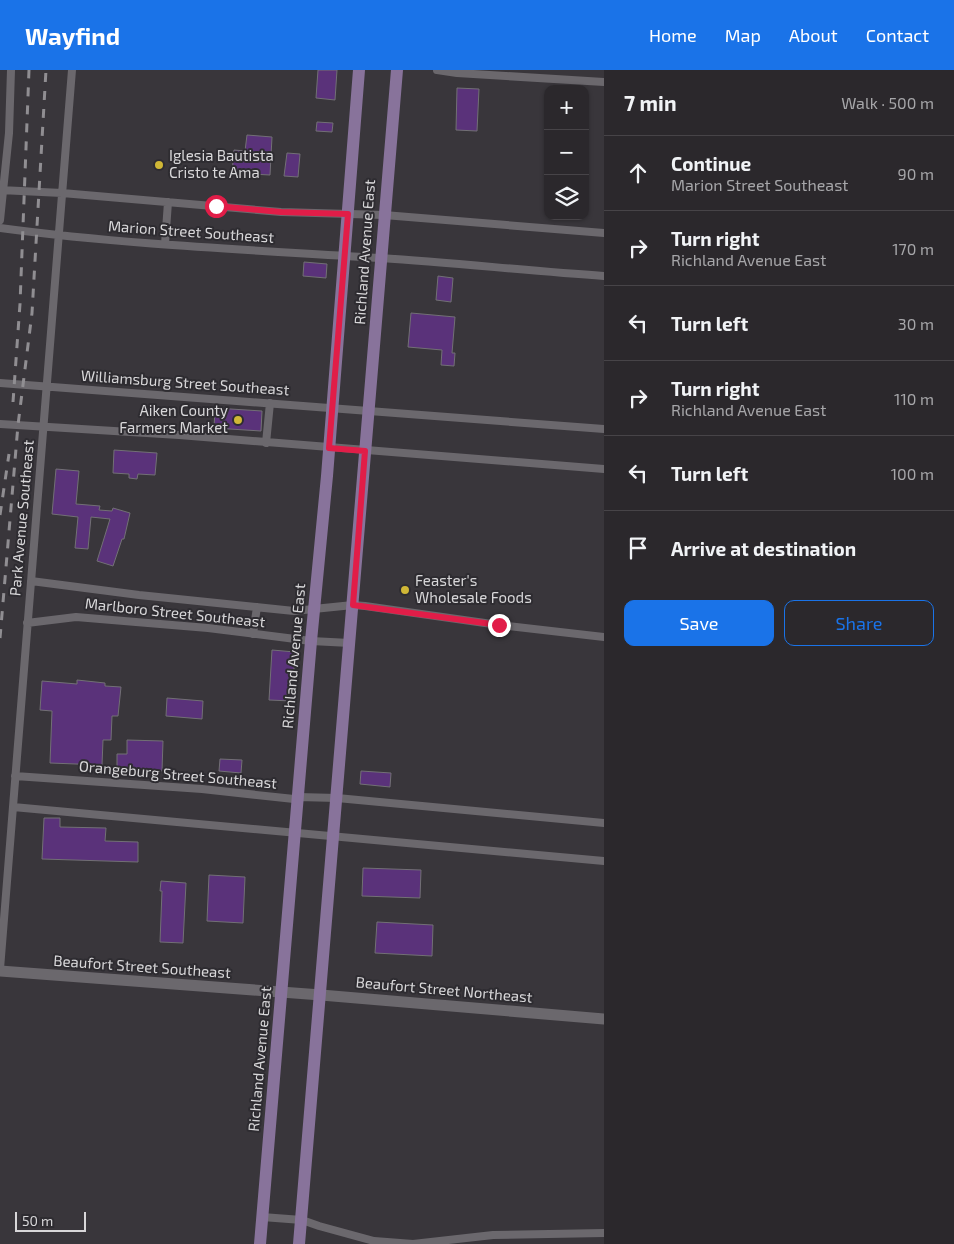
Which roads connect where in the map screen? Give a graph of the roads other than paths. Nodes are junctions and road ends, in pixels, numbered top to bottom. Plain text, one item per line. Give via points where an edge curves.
1 (11, 70) edge
2 (72, 70) edge
3 (359, 70) edge
4 (397, 70) edge
5 (437, 70) edge
6 (604, 82) edge
7 (2, 190) edge
8 (62, 193) junction
9 (168, 202) junction
10 (348, 214) junction
11 (384, 215) junction
12 (0, 220) edge
13 (0, 228) edge
14 (604, 233) edge
15 (60, 236) junction
16 (165, 244) junction
17 (344, 256) junction
18 (381, 258) junction
19 (604, 276) edge
20 (0, 382) edge
21 (47, 386) junction
22 (270, 403) junction
23 (332, 408) junction
24 (369, 410) junction
25 (0, 424) edge
26 (44, 427) junction
27 (604, 429) edge
28 (266, 443) junction
29 (329, 448) junction
30 (365, 451) junction
31 (604, 469) edge
32 (31, 581) junction
33 (353, 605) junction
34 (257, 607) junction
35 (314, 609) junction
36 (28, 623) junction
37 (253, 634) junction
38 (604, 637) edge
39 (311, 641) junction
40 (350, 643) junction
41 (15, 776) junction
42 (298, 797) junction
43 (337, 798) junction
44 (13, 807) junction
45 (604, 823) edge
46 (295, 834) junction
47 (334, 837) junction
48 (604, 861) edge
49 (0, 970) edge
50 (282, 992) junction
51 (321, 995) junction
52 (604, 1019) edge
53 (262, 1217) junction
54 (302, 1220) junction
55 (604, 1232) edge
56 (260, 1244) edge
57 (299, 1244) edge

1 - 7 street via 9,133
2 - 8 street, Park Avenue Southeast
3 - 10 main road, Richland Avenue East
4 - 11 main road, Richland Avenue East
5 - 6 street
7 - 8 street, Marion Street Southeast
7 - 12 street
8 - 9 street, Marion Street Southeast
8 - 15 street, Park Avenue Southeast
9 - 10 street, Marion Street Southeast
9 - 16 street
10 - 11 street, Marion Street Southeast
10 - 17 main road, Richland Avenue East
11 - 14 street, Marion Street Southeast
11 - 18 main road, Richland Avenue East
13 - 15 street, Marion Street Southeast
15 - 16 street, Marion Street Southeast
15 - 21 street, Park Avenue Southeast
16 - 17 street, Marion Street Southeast
17 - 18 street, Marion Street Southeast
17 - 23 main road, Richland Avenue East
18 - 19 street, Marion Street Southeast
18 - 24 main road, Richland Avenue East
20 - 21 street, Williamsburg Street Southeast
21 - 22 street, Williamsburg Street Southeast
21 - 26 street, Park Avenue Southeast
22 - 23 street, Williamsburg Street Southeast
22 - 28 street
23 - 24 street, Williamsburg Street Southeast
23 - 29 main road, Richland Avenue East
24 - 27 street, Williamsburg Street Southeast
24 - 30 main road, Richland Avenue East
25 - 26 street
26 - 28 street
26 - 32 street, Park Avenue Southeast
28 - 29 street
29 - 30 street
29 - 35 main road, Richland Avenue East
30 - 31 street
30 - 33 main road, Richland Avenue East
32 - 34 street, Marlboro Street Southeast
32 - 36 street, Park Avenue Southeast
33 - 35 street, Marlboro Street Southeast
33 - 38 street, Marlboro Street Southeast
33 - 40 main road, Richland Avenue East
34 - 35 street, Marlboro Street Southeast via 294,611
34 - 37 street
35 - 39 main road, Richland Avenue East
36 - 37 street, Marlboro Street Southeast via 76,617
36 - 41 street, Park Avenue Southeast
37 - 39 street, Marlboro Street Southeast
39 - 40 street, Marlboro Street Southeast
39 - 42 main road, Richland Avenue East
40 - 43 main road, Richland Avenue East
41 - 42 street, Orangeburg Street Southeast
41 - 44 street, Park Avenue Southeast
42 - 43 street, Orangeburg Street Southeast
42 - 46 main road, Richland Avenue East
43 - 45 street, Orangeburg Street Southeast
43 - 47 main road, Richland Avenue East
44 - 46 street
44 - 49 street, Park Avenue Southeast
46 - 47 street
46 - 50 main road, Richland Avenue East
47 - 48 street
47 - 51 main road, Richland Avenue East
49 - 50 street, Beaufort Street Southeast
50 - 51 street, Beaufort Street Northeast
50 - 53 main road, Richland Avenue East
51 - 52 street, Beaufort Street Northeast
51 - 54 main road, Richland Avenue East
53 - 54 street
53 - 56 main road, Richland Avenue East
54 - 55 street via 374,1241 413,1244 494,1235
54 - 57 main road, Richland Avenue East

